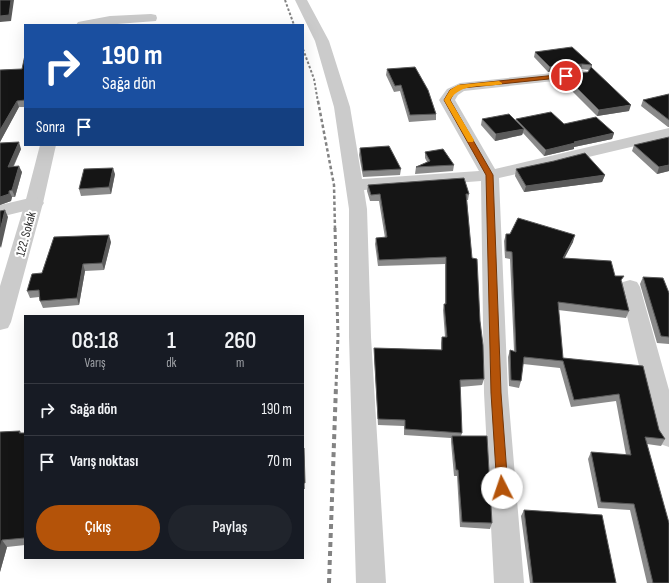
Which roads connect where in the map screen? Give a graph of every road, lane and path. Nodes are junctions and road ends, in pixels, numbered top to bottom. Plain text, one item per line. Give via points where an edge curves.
1 (301, 0) edge
2 (152, 18) dead end
3 (88, 24) edge
4 (581, 74) edge
5 (669, 134) edge
6 (48, 146) edge
7 (490, 175) junction
8 (354, 185) junction
9 (34, 203) junction
10 (0, 211) edge
11 (630, 287) dead end
12 (0, 322) edge
13 (669, 436) edge
14 (371, 583) edge
15 (509, 583) edge

1 - 8 street via 322,41 342,107
2 - 3 street
4 - 7 street via 460,87 452,92 447,100
5 - 7 street
6 - 9 street, 122. Sokak
7 - 8 street
7 - 15 street via 496,393
8 - 14 street via 358,209 360,337
9 - 10 street
9 - 12 street, 122. Sokak
11 - 13 street

